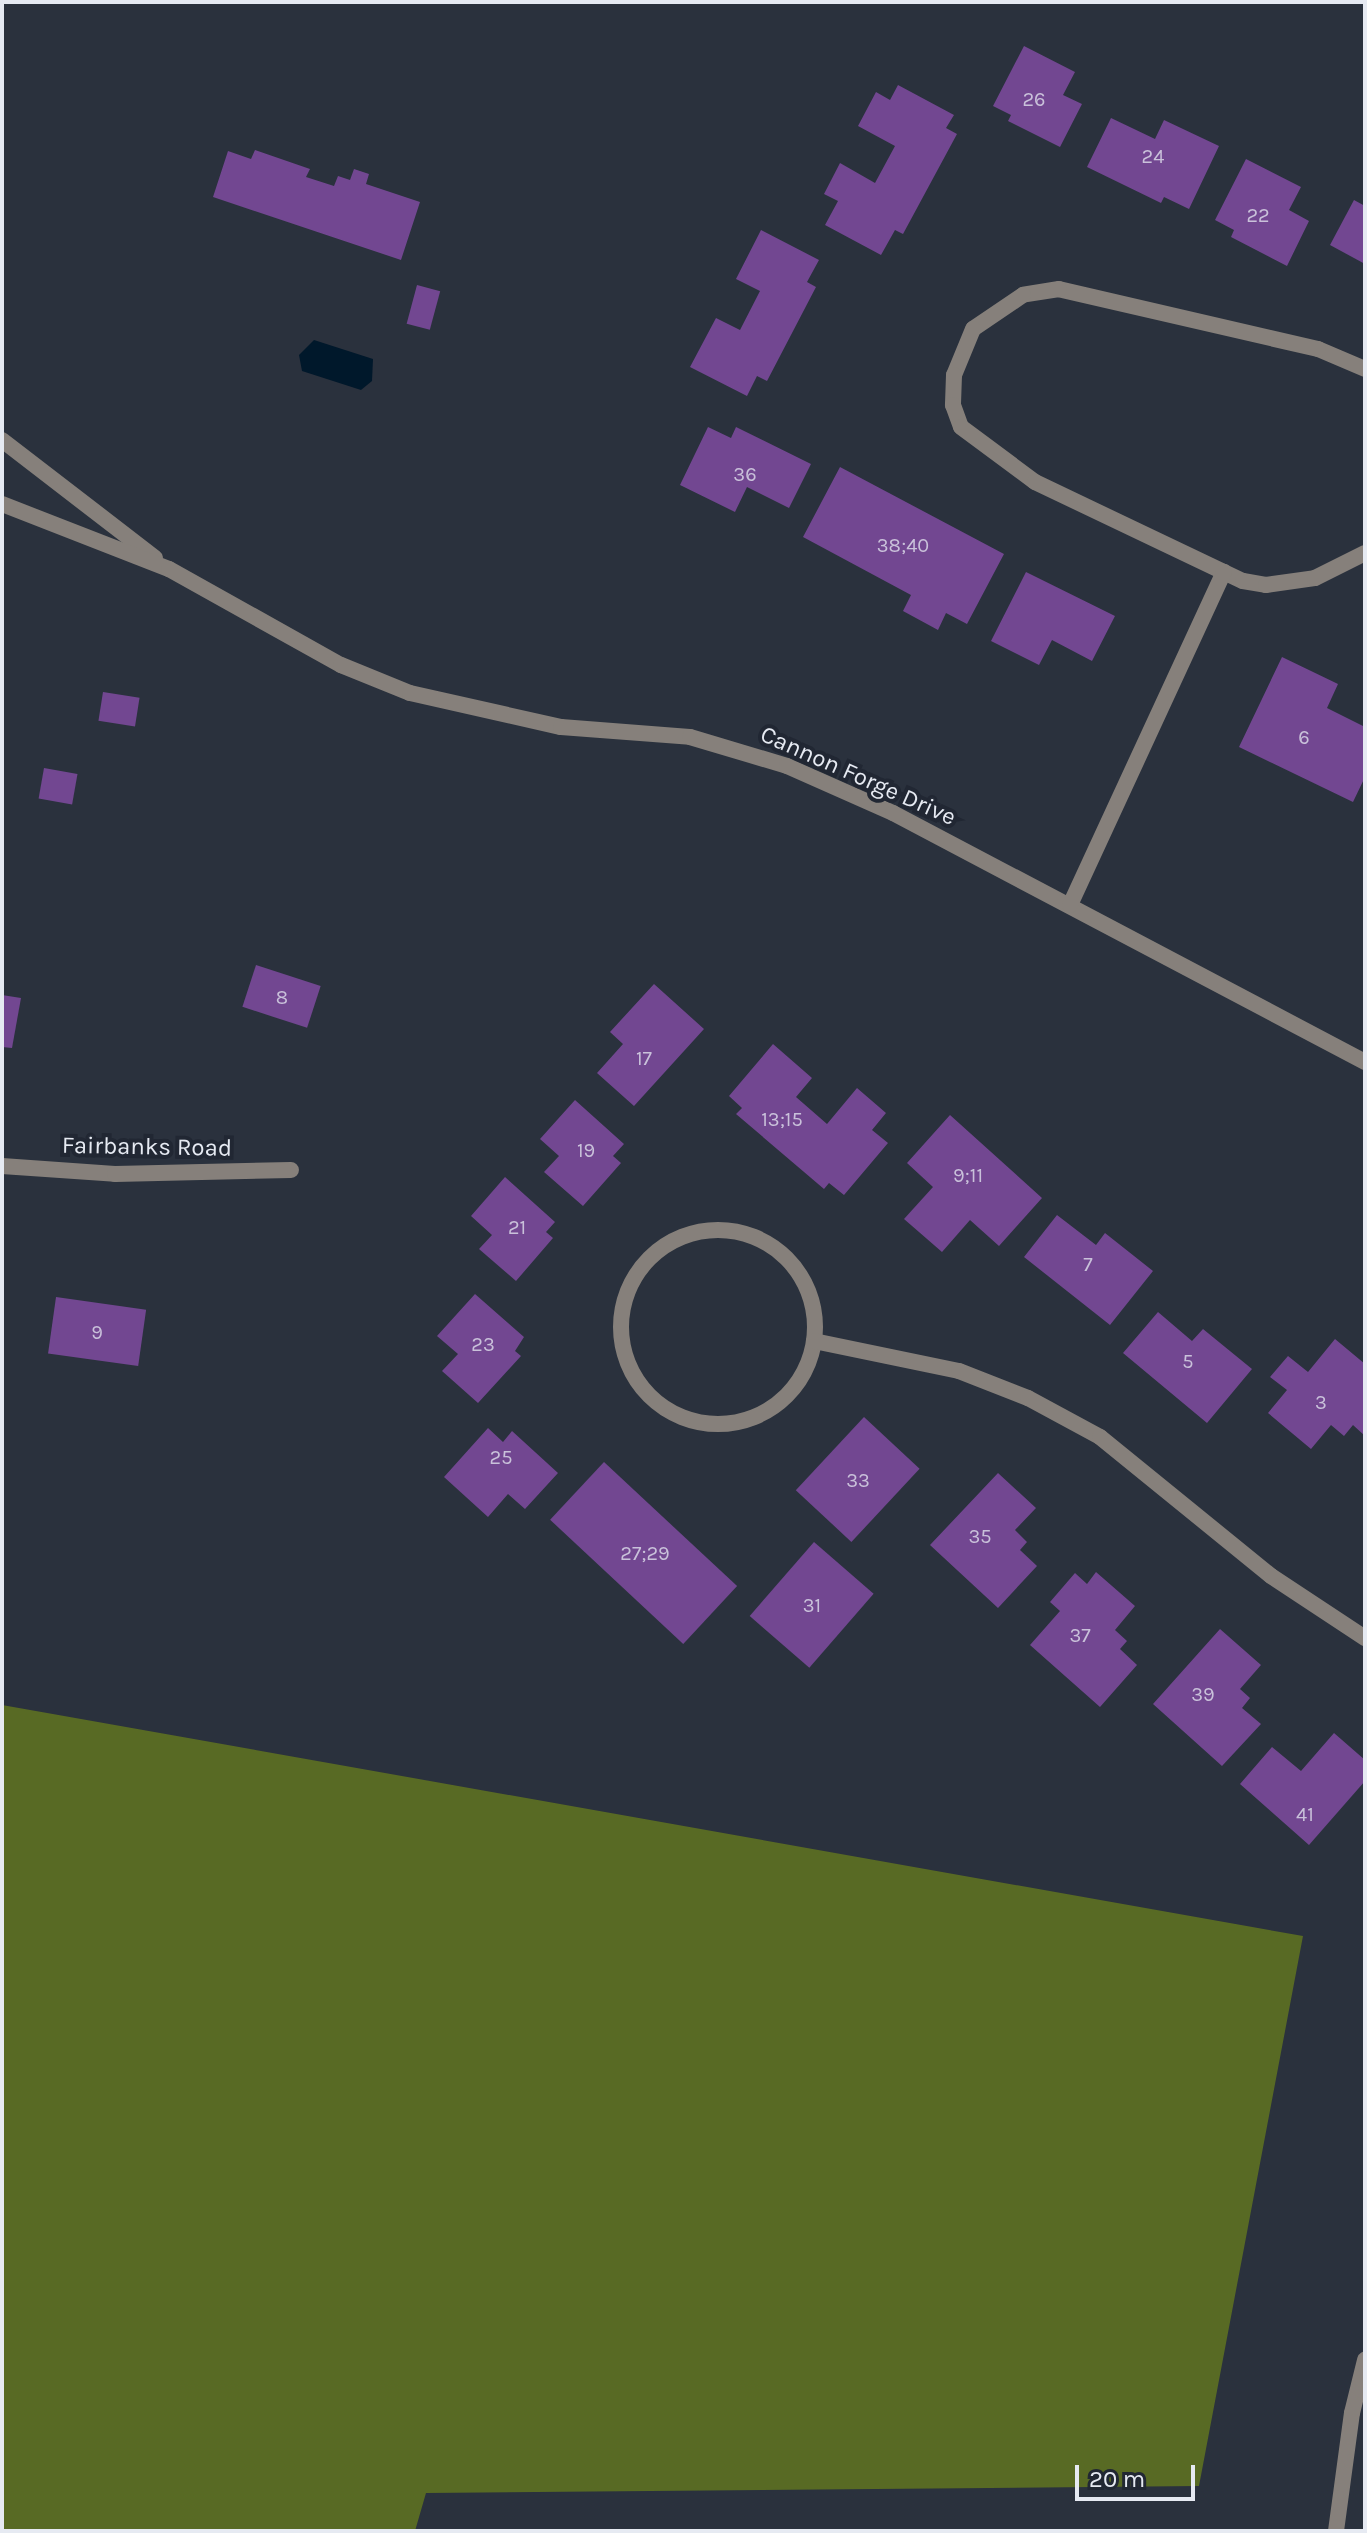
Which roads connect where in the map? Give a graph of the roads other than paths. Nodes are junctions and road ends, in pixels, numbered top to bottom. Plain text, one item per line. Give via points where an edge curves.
1 (1365, 369) edge
2 (2, 440) edge
3 (2, 504) edge
4 (1365, 553) edge
5 (169, 569) junction
6 (1224, 572) junction
7 (1070, 905) junction
8 (1365, 1062) edge
9 (2, 1166) edge
10 (291, 1170) dead end
11 (814, 1341) junction
12 (1365, 1638) edge
13 (1365, 2360) edge
14 (1336, 2531) edge

1 - 6 street via 1318,349 1059,289 1023,295 973,329 954,375 953,405 961,427 1035,482
2 - 5 street, Cannon Forge Drive
3 - 5 street, Cannon Forge Drive
4 - 6 street via 1315,578 1266,585
5 - 7 street, Cannon Forge Drive via 341,665 410,693 561,727 690,737 742,750 893,813
6 - 7 street
7 - 8 street, Cannon Forge Drive
9 - 10 street, Fairbanks Road via 115,1174
11 - 11 street via 795,1386 778,1404 756,1417 708,1424 661,1407 643,1390 629,1369 620,1321 635,1274 670,1241 704,1230 740,1231 783,1253 798,1271 810,1293
11 - 12 street via 959,1371 1028,1398 1100,1437 1271,1576
13 - 14 street

